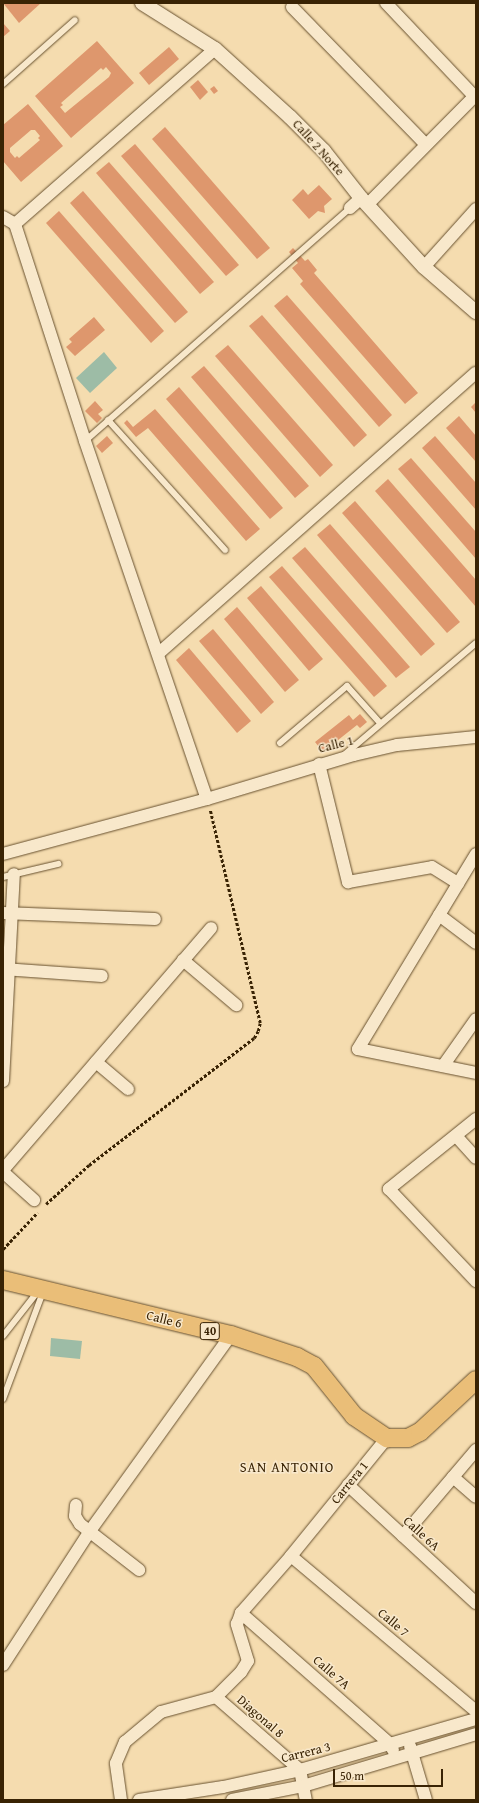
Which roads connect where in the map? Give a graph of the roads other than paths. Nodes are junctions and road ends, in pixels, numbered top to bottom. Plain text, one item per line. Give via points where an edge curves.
1 (142, 3) edge
2 (386, 3) edge
3 (292, 7) dead end
4 (75, 20) dead end
5 (215, 49) junction
6 (3, 84) edge
7 (475, 96) edge
8 (425, 144) junction
9 (364, 202) junction
10 (350, 208) joint
11 (476, 209) edge
12 (3, 216) edge
13 (15, 224) junction
14 (424, 267) junction
15 (476, 312) edge
16 (476, 372) edge
17 (108, 420) junction
18 (85, 441) junction
19 (225, 550) dead end
20 (476, 643) edge
21 (158, 652) junction
22 (380, 724) junction
23 (476, 737) edge
24 (280, 743) dead end
25 (340, 759) junction
26 (319, 764) junction
27 (207, 799) junction
28 (3, 854) edge
29 (476, 854) edge
30 (58, 864) dead end
31 (8, 875) edge
32 (458, 883) junction
33 (8, 913) edge
34 (439, 915) junction
35 (155, 919) dead end
36 (211, 928) dead end
37 (476, 943) edge
38 (183, 960) junction
39 (6, 969) edge
40 (102, 976) dead end
41 (236, 1005) dead end
42 (476, 1019) edge
43 (4, 1027) edge
44 (96, 1062) junction
45 (443, 1066) junction
46 (476, 1073) edge
47 (3, 1081) edge
48 (128, 1089) dead end
49 (476, 1119) edge
50 (457, 1136) junction
51 (476, 1158) edge
52 (3, 1171) edge
53 (39, 1203) road end
54 (3, 1280) edge
55 (476, 1281) edge
56 (42, 1290) junction
57 (3, 1336) edge
58 (231, 1336) junction
59 (476, 1380) edge
60 (3, 1400) edge
61 (387, 1438) junction
62 (476, 1450) edge
63 (453, 1476) junction
64 (348, 1485) junction
65 (476, 1497) edge
66 (76, 1505) dead end
67 (90, 1531) junction
68 (403, 1536) junction
69 (291, 1556) junction
70 (139, 1570) dead end
71 (476, 1603) edge
72 (241, 1613) junction
73 (3, 1665) edge
74 (216, 1697) junction
75 (476, 1711) edge
76 (476, 1719) edge
77 (476, 1734) edge
78 (408, 1739) junction
79 (391, 1745) junction
80 (412, 1754) junction
81 (396, 1758) junction
82 (300, 1770) junction
83 (303, 1786) junction
84 (121, 1800) edge
85 (139, 1800) edge
86 (232, 1800) edge
87 (306, 1800) edge
88 (426, 1800) edge

1 - 5 street, Calle 2 Norte
2 - 7 street
3 - 8 street
4 - 6 lane
5 - 9 street, Calle 2 Norte via 324,151
5 - 13 street
7 - 8 street
8 - 9 street
9 - 10 street
9 - 14 street, Calle 2 Norte
10 - 17 lane
11 - 14 street
12 - 13 street
13 - 18 street
14 - 15 street, Calle 2 Norte
16 - 21 street
17 - 18 lane
17 - 19 lane
18 - 21 street
20 - 22 lane
21 - 27 street
22 - 24 lane via 347,686
22 - 25 lane
23 - 25 street, Calle 1 via 397,745
25 - 26 street, Calle 1
26 - 27 street, Calle 1
26 - 32 street via 348,882 432,868
27 - 28 street, Calle 1
29 - 32 street
30 - 31 lane
31 - 33 street
32 - 34 street
33 - 35 street
33 - 39 street
34 - 37 street
34 - 45 street via 358,1049
36 - 38 street
38 - 41 street
38 - 44 street
39 - 40 street
39 - 43 street
42 - 45 street
43 - 47 street
44 - 48 street
44 - 52 street
45 - 46 street
49 - 50 street
50 - 51 street
50 - 55 street via 389,1189
52 - 53 street
54 - 56 main road, Calle 6 / 40
56 - 57 lane
56 - 58 main road, Calle 6 / 40
56 - 60 lane
58 - 61 main road, Calle 6 / 40 via 270,1346 314,1366 354,1416
58 - 67 street
59 - 61 main road via 420,1432 408,1438
61 - 64 street, Carrera 1
62 - 63 street
63 - 65 street
63 - 68 street
64 - 68 street, Calle 6A
64 - 69 street, Carrera 1
66 - 67 street via 76,1516 80,1524
67 - 70 street
67 - 73 street
68 - 71 street, Calle 6A
69 - 72 street, Carrera 1
69 - 75 street, Calle 7
72 - 74 street via 238,1629 248,1661 241,1672
72 - 79 street, Calle 7A
74 - 82 street, Diagonal 8
74 - 84 street via 161,1712 125,1742 116,1763
76 - 78 street, Carrera 3
77 - 80 street
78 - 79 street, Carrera 3
78 - 80 street
79 - 81 street, Calle 7A
79 - 82 street, Carrera 3
80 - 81 street
80 - 88 street
81 - 83 street
82 - 83 street
82 - 85 street, Carrera 3
83 - 86 street
83 - 87 street

